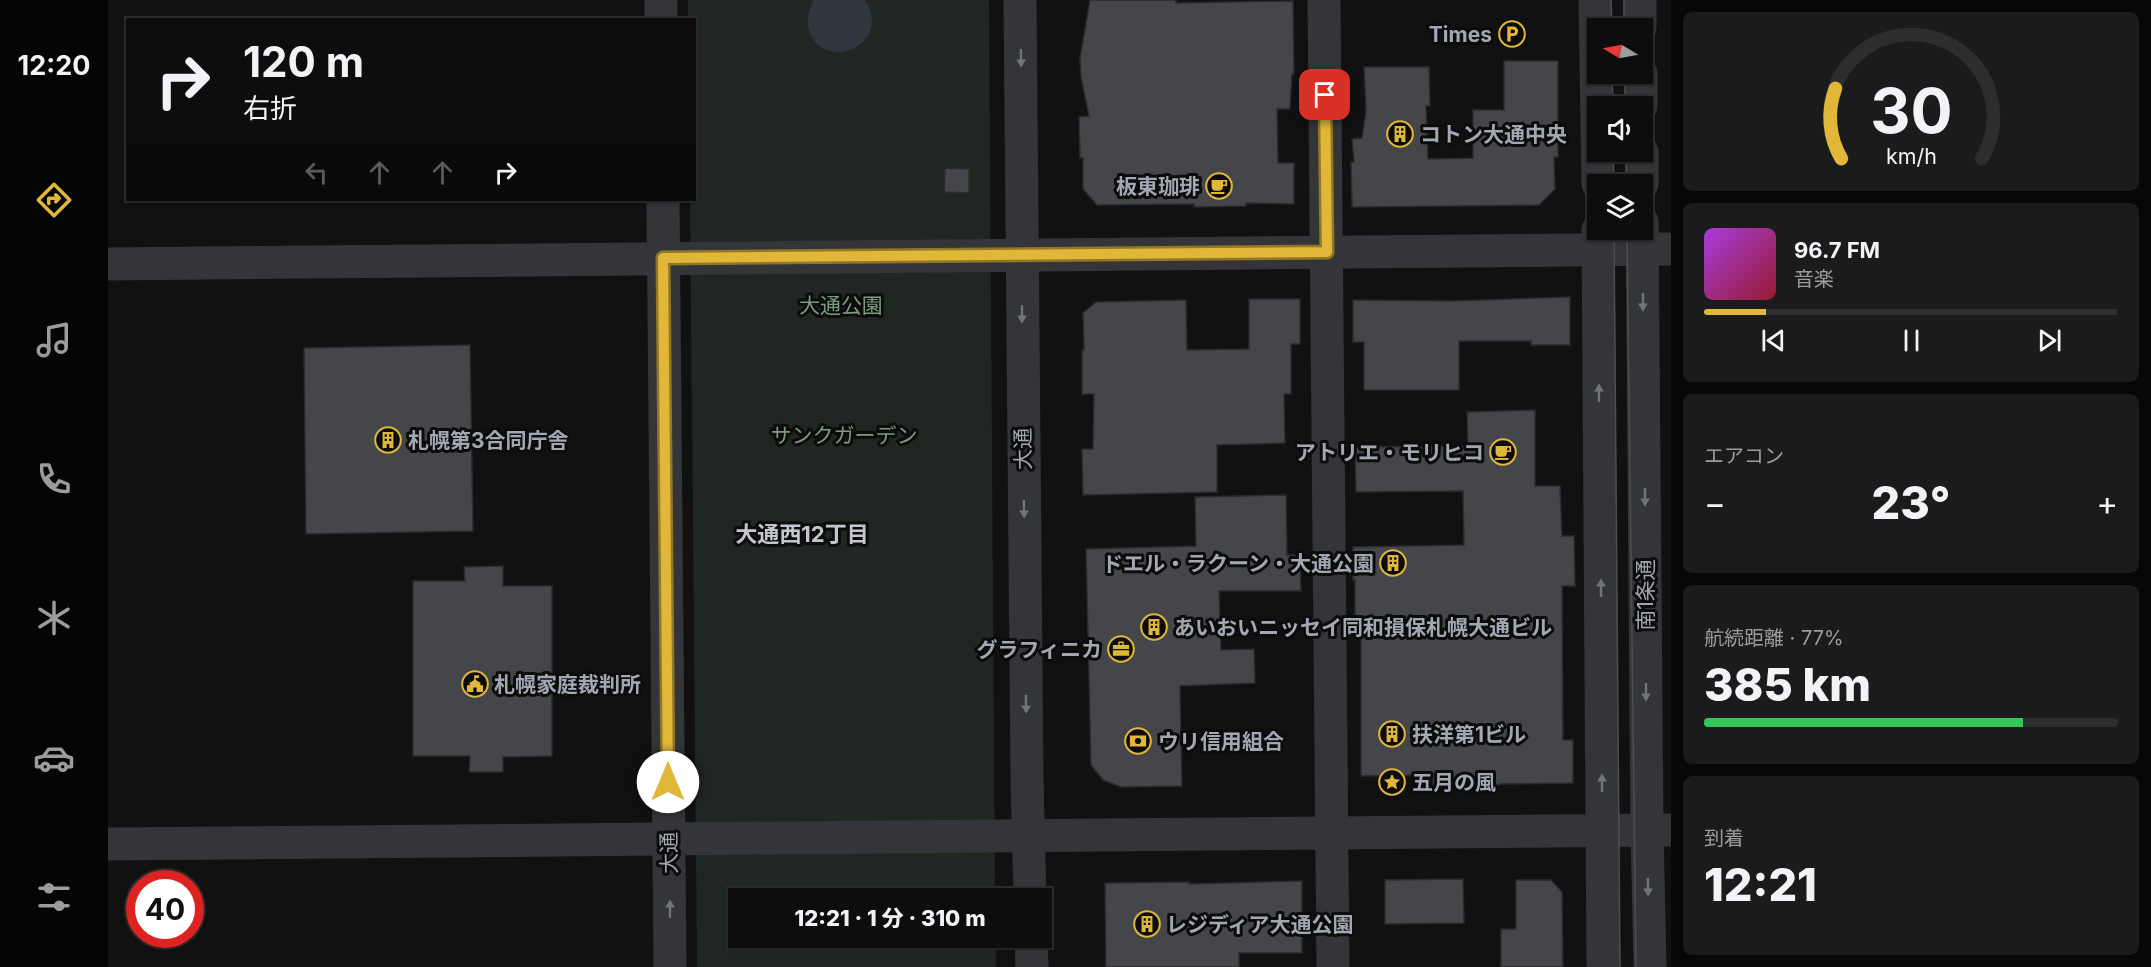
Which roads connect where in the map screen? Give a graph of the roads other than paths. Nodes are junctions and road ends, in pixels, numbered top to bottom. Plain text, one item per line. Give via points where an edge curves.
1 (661, 0) edge
2 (1020, 0) edge
3 (1324, 0) edge
4 (1595, 0) edge
5 (1640, 0) edge
6 (661, 18) edge
7 (1640, 18) edge
8 (1598, 174) edge
9 (663, 201) edge
10 (1598, 240) edge
11 (1652, 241) edge
12 (1327, 252) junction
13 (1022, 255) junction
14 (663, 258) junction
15 (108, 264) edge
16 (1602, 830) junction
17 (1659, 830) edge
18 (1332, 833) junction
19 (1029, 836) junction
20 (669, 838) junction
21 (108, 844) edge
22 (1030, 888) edge
23 (1031, 948) edge
24 (1603, 964) edge
25 (670, 967) edge
26 (1032, 967) edge
27 (1333, 967) edge
28 (1657, 967) edge

1 - 6 street
2 -> 13 street, 大通
3 - 12 street
4 - 8 street
5 - 7 street
9 - 14 street, 大通
10 - 11 street
10 - 12 street
16 -> 10 street, 南1条通
11 -> 17 street, 南1条通
12 - 13 street
12 - 18 street
13 - 14 street
13 -> 19 street, 大通
14 - 15 street
14 - 20 street, 大通
16 - 17 street
16 - 18 street
16 - 24 street, 南1条通
17 -> 28 street, 南1条通
18 - 19 street
18 - 27 street
19 - 20 street
19 - 22 street, 大通
20 - 21 street
25 -> 20 street, 大通
23 - 26 street
24 - 28 street

